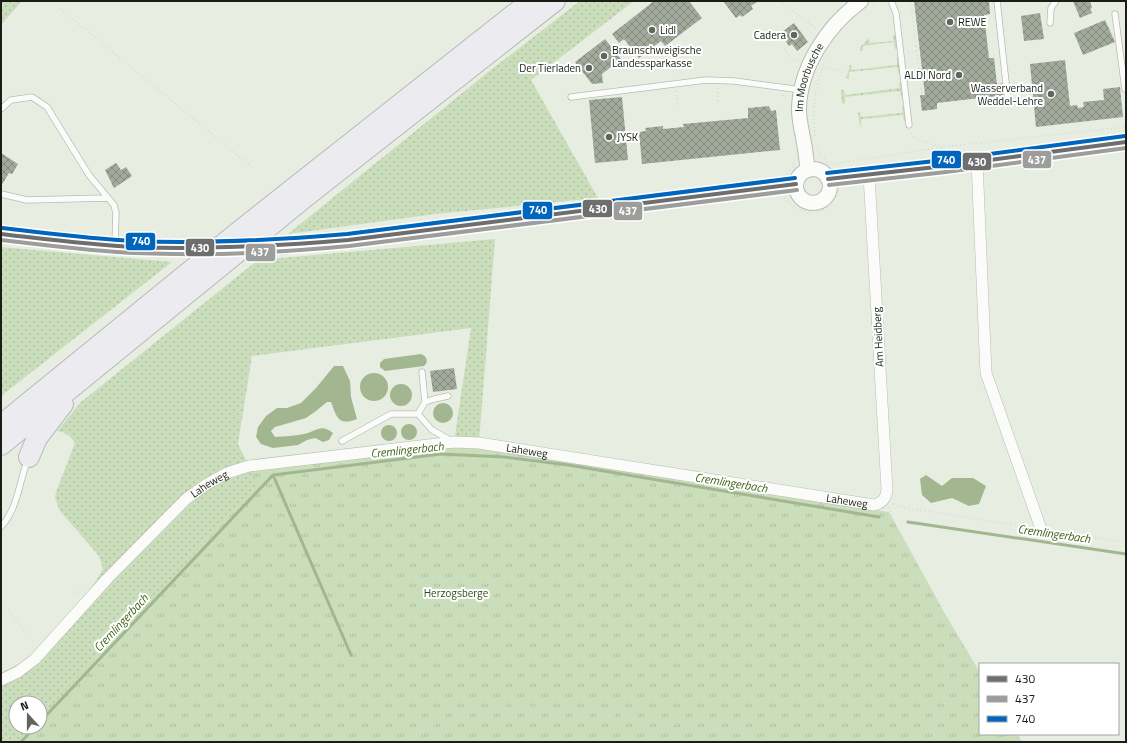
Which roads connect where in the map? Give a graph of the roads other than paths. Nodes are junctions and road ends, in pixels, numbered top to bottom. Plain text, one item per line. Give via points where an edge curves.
1 (531, 1) edge
2 (555, 1) edge
3 (891, 1) edge
4 (997, 1) edge
5 (1056, 1) edge
6 (865, 4) edge
7 (1115, 14) dead end
8 (1050, 23) dead end
9 (1125, 85) edge
10 (802, 90) junction
11 (571, 97) dead end
12 (1008, 102) dead end
13 (1, 109) edge
14 (909, 125) road end
15 (1126, 142) edge
16 (977, 162) junction
17 (808, 170) junction
18 (869, 175) junction
19 (828, 179) junction
20 (796, 184) junction
21 (1, 194) edge
22 (107, 198) junction
23 (1, 234) edge
24 (115, 246) junction
25 (90, 372) junction
26 (422, 372) dead end
27 (448, 396) dead end
28 (425, 402) junction
29 (24, 406) junction
30 (418, 414) junction
31 (1, 420) edge
32 (1, 425) edge
33 (342, 441) dead end
34 (454, 442) junction
35 (1, 444) edge
36 (29, 457) joint
37 (886, 498) joint
38 (1, 527) edge
39 (1041, 529) road end
40 (1, 680) edge

1 - 29 highway via 243,228
2 - 25 highway via 298,203
3 - 14 lane via 896,13
4 - 12 lane
5 - 8 lane via 1051,8
6 - 10 street, Im Moorbusche via 848,12 827,36 809,66
7 - 9 lane
10 - 11 lane via 720,80 675,83
10 - 17 street, Im Moorbusche via 800,116
13 - 22 lane via 11,100 32,97 47,107 89,175
15 - 16 street
16 - 18 street
16 - 39 street via 986,373
17 - 19 street via 819,171
17 - 20 street via 800,176
18 - 19 street
18 - 37 street, Am Heidberg via 888,490
19 - 20 street via 829,192 824,199 816,203 807,202 800,197
20 - 24 street, bridge via 280,247
21 - 22 lane via 27,200
22 - 24 lane via 114,205 116,213
23 - 24 street
25 - 35 highway
25 - 36 highway via 49,421 37,438
26 - 28 lane
27 - 28 lane
28 - 30 lane
29 - 31 highway
29 - 32 highway
30 - 33 lane via 391,414
30 - 34 lane via 432,430
34 - 37 street, Laheweg via 479,443 874,506
34 - 40 street, Laheweg via 257,465 227,473 186,499 107,579 35,659 18,672
36 - 38 lane via 23,470 16,503

